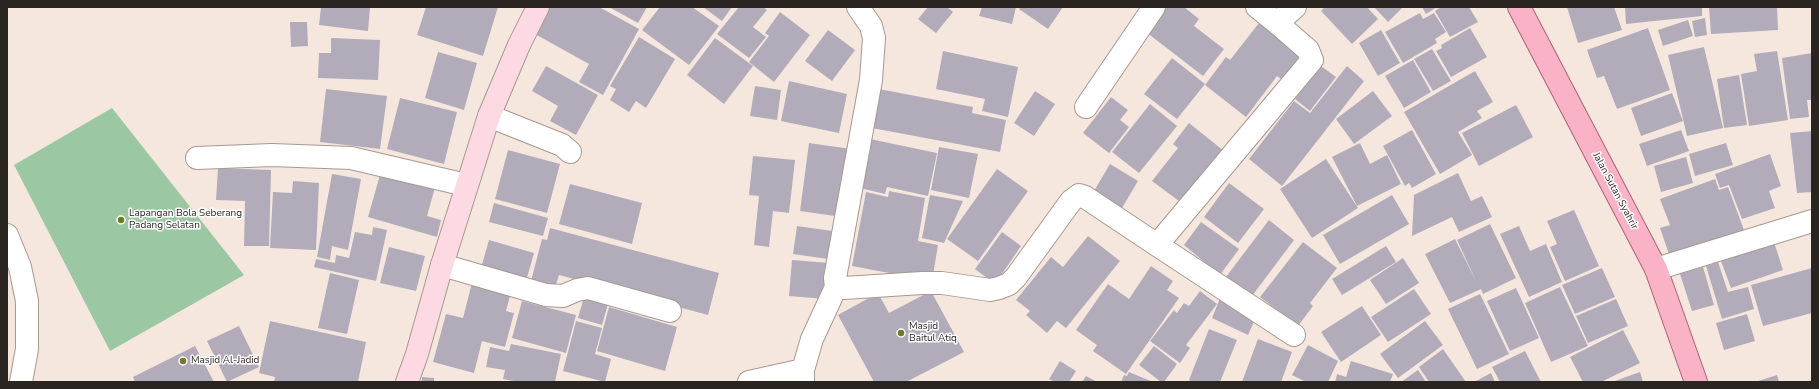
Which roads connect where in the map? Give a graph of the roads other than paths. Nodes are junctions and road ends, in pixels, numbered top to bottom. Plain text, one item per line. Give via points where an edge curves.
1 (538, 7) edge
2 (858, 7) edge
3 (1154, 7) edge
4 (1257, 7) edge
5 (1295, 7) edge
6 (1518, 7) edge
7 (1277, 23) junction
8 (1086, 107) dead end
9 (489, 116) junction
10 (570, 152) dead end
11 (197, 158) dead end
12 (466, 185) junction
13 (1812, 221) edge
14 (7, 235) edge
15 (1157, 244) junction
16 (442, 265) junction
17 (1656, 269) junction
18 (836, 287) junction
19 (670, 310) dead end
20 (1294, 335) dead end
21 (803, 376) edge
22 (22, 382) edge
23 (408, 382) edge
24 (749, 382) edge
25 (1696, 382) edge

1 - 9 street via 518,45
2 - 18 street via 871,26 874,38 871,80 848,203
3 - 8 street
4 - 7 street
5 - 7 street
6 - 17 main road, Jalan Sutan Syahrir
7 - 15 street via 1308,50 1312,60
9 - 10 street via 562,145
9 - 12 street
11 - 12 street via 272,155 351,158
12 - 16 street
13 - 17 street
14 - 22 street via 20,267 27,301 27,349
15 - 18 street via 1079,195 1073,198 1016,277 1000,288 990,290 942,283
15 - 20 street
16 - 19 street via 546,295 563,296 588,288
16 - 23 street
17 - 25 main road, Jalan Sutan Syahrir
18 - 21 street via 812,340
21 - 24 street

